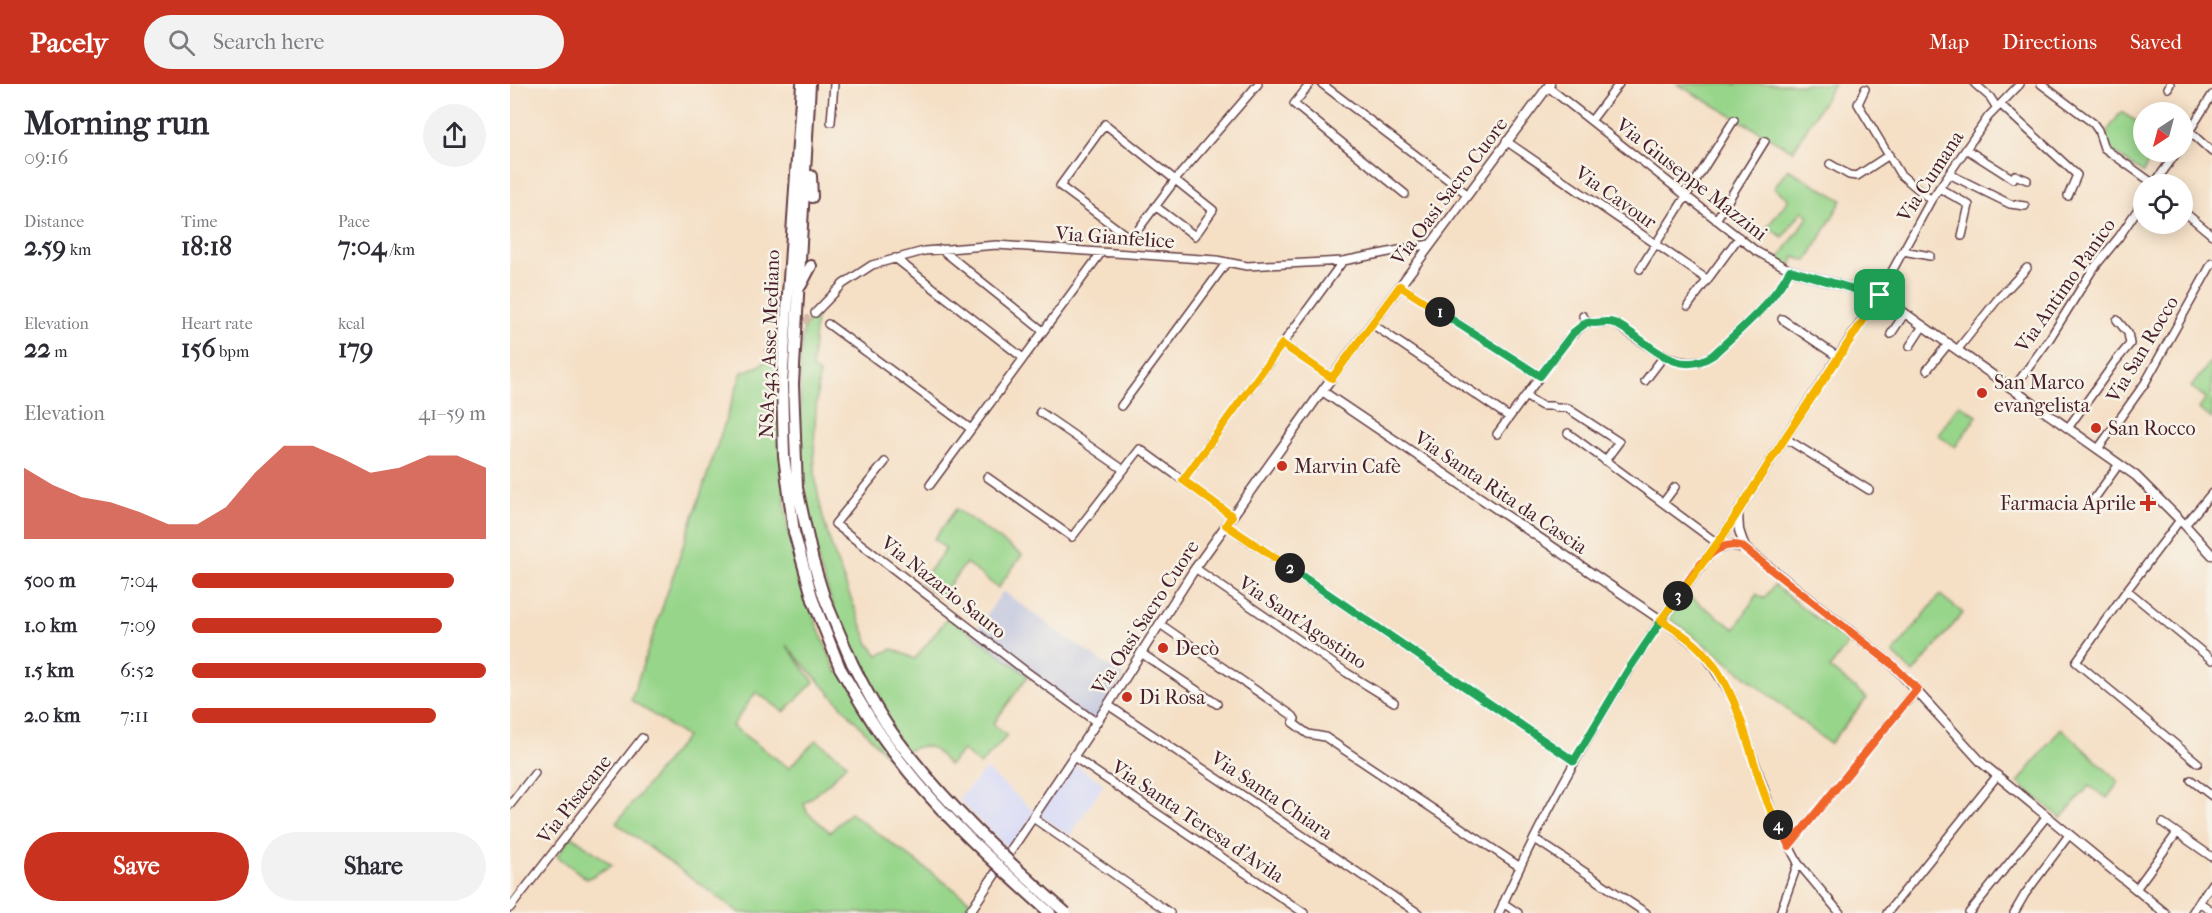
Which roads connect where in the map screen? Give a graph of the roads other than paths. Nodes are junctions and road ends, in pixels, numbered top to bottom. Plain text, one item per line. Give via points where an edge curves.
1 (802, 84) edge
2 (810, 84) edge
3 (834, 84) edge
4 (1258, 84) edge
5 (1310, 84) edge
6 (1322, 84) edge
7 (1619, 84) edge
8 (1975, 84) edge
9 (2020, 84) edge
10 (2041, 84) edge
11 (1549, 85) edge
12 (1865, 89) dead end
13 (2212, 95) edge
14 (1999, 106) junction
15 (1734, 120) dead end
16 (1591, 121) junction
17 (831, 122) dead end
18 (2193, 127) edge
19 (2193, 135) edge
20 (1506, 141) junction
21 (1765, 141) dead end
22 (807, 148) junction
23 (1966, 149) junction
24 (2212, 152) edge
25 (1889, 155) junction
26 (1830, 164) dead end
27 (1949, 174) junction
28 (2140, 174) edge
29 (1176, 179) junction
30 (2027, 180) dead end
31 (1939, 188) junction
32 (1405, 194) dead end
33 (1467, 194) junction
34 (812, 196) dead end
35 (2068, 196) dead end
36 (1687, 197) junction
37 (1931, 200) junction
38 (1155, 206) junction
39 (2025, 206) dead end
40 (2133, 216) edge
41 (2193, 219) edge
42 (1716, 220) junction
43 (2212, 235) edge
44 (1962, 236) dead end
45 (1739, 237) junction
46 (1430, 244) junction
47 (1657, 245) junction
48 (941, 249) junction
49 (1903, 251) junction
50 (1101, 254) junction
51 (1930, 256) dead end
52 (895, 258) junction
53 (1343, 261) junction
54 (1227, 262) junction
55 (2212, 263) edge
56 (811, 266) dead end
57 (2026, 268) dead end
58 (1640, 269) dead end
59 (1790, 270) junction
60 (1708, 280) junction
61 (1400, 286) junction
62 (797, 294) junction
63 (1880, 295) junction
64 (1688, 306) dead end
65 (815, 313) tunnel mouth
66 (1905, 313) junction
67 (1782, 319) dead end
68 (2117, 320) dead end
69 (828, 324) dead end
70 (1372, 324) junction
71 (1923, 326) junction
72 (1043, 331) junction
73 (1891, 334) dead end
74 (1948, 343) junction
75 (1282, 344) junction
76 (1910, 346) dead end
77 (1958, 349) junction
78 (1664, 356) junction
79 (1838, 357) junction
80 (1023, 358) junction
81 (1927, 370) dead end
82 (1540, 376) junction
83 (1332, 378) junction
84 (1645, 381) dead end
85 (2013, 389) junction
86 (1322, 391) junction
87 (1526, 396) junction
88 (1121, 406) dead end
89 (1040, 412) dead end
90 (1509, 417) junction
91 (2068, 428) junction
92 (971, 429) junction
93 (1568, 433) dead end
94 (1497, 434) dead end
95 (1785, 438) junction
96 (2098, 449) junction
97 (1605, 461) junction
98 (885, 462) dead end
99 (2119, 464) junction
100 (1124, 470) junction
101 (987, 477) dead end
102 (1183, 480) junction
103 (930, 485) dead end
104 (1675, 487) dead end
105 (1869, 490) dead end
106 (2212, 493) edge
107 (2092, 502) dead end
108 (1663, 503) junction
109 (1739, 511) junction
110 (1232, 516) junction
111 (2183, 522) junction
112 (1226, 525) junction
113 (1724, 534) junction
114 (1717, 543) junction
115 (1741, 545) junction
116 (1710, 552) junction
117 (2212, 555) edge
118 (1195, 568) junction
119 (2127, 590) junction
120 (1661, 620) junction
121 (1160, 624) junction
122 (1141, 653) junction
123 (2212, 660) edge
124 (1917, 689) junction
125 (1394, 702) dead end
126 (1217, 704) dead end
127 (1108, 705) junction
128 (1096, 723) junction
129 (642, 738) dead end
130 (1074, 757) junction
131 (1574, 761) junction
132 (2198, 763) dead end
133 (535, 773) dead end
134 (1997, 776) junction
135 (2191, 780) dead end
136 (2212, 796) edge
137 (510, 805) edge
138 (2047, 816) junction
139 (1033, 818) junction
140 (2163, 823) dead end
141 (2177, 833) junction
142 (2069, 835) junction
143 (1535, 839) junction
144 (1789, 846) junction
145 (2212, 857) edge
146 (1798, 863) junction
147 (1520, 867) junction
148 (2212, 883) edge
149 (2136, 890) junction
150 (2199, 902) junction
151 (1503, 903) junction
152 (510, 908) edge
153 (2212, 911) edge
154 (969, 913) edge
155 (1050, 913) edge
156 (1066, 913) edge
157 (1170, 913) edge
158 (1304, 913) edge
159 (1418, 913) edge
160 (1499, 913) edge
161 (1518, 913) edge
162 (1646, 913) edge
163 (1780, 913) edge
164 (1840, 913) edge
165 (1887, 913) edge
166 (1969, 913) edge
167 (2014, 913) edge
168 (2165, 913) edge
169 (2192, 913) edge

1 - 155 highway, NSA543 Asse Mediano, bridge via 782,418 794,532 813,600 840,668 885,741 950,819
2 - 22 highway, NSA543 Asse Mediano
3 - 17 street
4 - 29 street
5 - 32 street via 1294,104
6 - 33 street
7 - 16 street
8 - 14 street
9 - 14 street, Via Cumana
10 - 28 street via 2092,123 2104,148
11 - 16 street, Via Giuseppe Mazzini
11 - 20 street, Via Oasi Sacro Cuore
12 - 25 street via 1858,104
13 - 18 street
14 - 23 street, Via Cumana
14 - 35 street via 2077,175
15 - 36 street
16 - 36 street, Via Giuseppe Mazzini
19 - 24 street
20 - 33 street, Via Oasi Sacro Cuore
20 - 47 street, Via Cavour
21 - 42 street
22 - 34 highway
22 - 62 highway, NSA543 Asse Mediano
23 - 27 street, Via Cumana
23 - 30 street via 2013,178 2015,175
25 - 26 street via 1857,176
25 - 37 street via 1900,174
27 - 31 street, Via Cumana
27 - 39 street via 2010,204
29 - 38 street
29 - 38 street via 1213,210 1195,236
29 - 38 street via 1105,124 1060,186 1131,238
31 - 37 street, Via Cumana
31 - 44 street via 1969,205
33 - 46 street, Via Oasi Sacro Cuore
36 - 42 street, Via Giuseppe Mazzini
36 - 47 street
37 - 49 street, Via Cumana
40 - 85 street, Via Antimo Panico
41 - 43 street
42 - 45 street, Via Giuseppe Mazzini
45 - 59 street, Via Giuseppe Mazzini
45 - 60 street
46 - 53 street, Via Gianfelice
46 - 61 street, Via Oasi Sacro Cuore
47 - 58 street
47 - 60 street, Via Cavour
48 - 50 street, Via Gianfelice via 997,245
48 - 52 street, Via Gianfelice
48 - 72 street
49 - 51 street
49 - 63 street, Via Cumana
50 - 54 street, Via Gianfelice
50 - 72 street
52 - 65 street, Via Gianfelice via 856,275
52 - 80 street
53 - 54 street, Via Gianfelice via 1247,266
53 - 75 street
54 - 88 street
55 - 96 street, Via San Rocco via 2145,383
56 - 62 highway
57 - 77 street
59 - 63 street
59 - 78 street via 1762,308 1713,355 1693,363
60 - 64 street
61 - 70 street, Via Oasi Sacro Cuore
61 - 82 street
62 - 156 highway, NSA543 Asse Mediano, bridge via 792,384 797,488 824,597 852,663 895,736 954,808
63 - 66 street
63 - 79 street
66 - 71 street
66 - 73 street
67 - 79 street
68 - 91 street via 2128,333 2130,344
69 - 92 street
70 - 83 street, Via Oasi Sacro Cuore
70 - 90 street
71 - 74 street
71 - 76 street
72 - 80 street
74 - 77 street
74 - 81 street
75 - 83 street
75 - 102 street
77 - 85 street
78 - 82 street via 1614,323 1585,319
78 - 84 street
79 - 95 street
80 - 92 street
82 - 87 street
83 - 86 street, Via Oasi Sacro Cuore
85 - 91 street
86 - 110 street, Via Oasi Sacro Cuore
86 - 120 street, Via Santa Rita da Cascia
87 - 90 street
87 - 97 street via 1542,406 1567,408 1619,442
89 - 100 street
90 - 94 street
91 - 96 street
92 - 103 street
93 - 97 street
95 - 105 street
95 - 109 street
96 - 99 street
97 - 108 street
98 - 128 street, Via Nazario Sauro via 836,524
99 - 107 street
99 - 111 street
100 - 101 street via 1072,537
100 - 102 street via 1140,449
102 - 110 street
104 - 108 street
106 - 111 street
108 - 114 street
109 - 113 street
109 - 115 street
110 - 112 street, Via Oasi Sacro Cuore
111 - 117 street
111 - 119 street
112 - 118 street, Via Oasi Sacro Cuore
112 - 131 street
113 - 114 street
113 - 115 street via 1727,540
114 - 116 street
115 - 116 street
115 - 124 street via 1893,665
116 - 120 street
118 - 121 street, Via Oasi Sacro Cuore
118 - 125 street, Via Sant'Agostino via 1347,674
119 - 123 street
119 - 132 street via 2076,662
120 - 131 street
120 - 144 street via 1702,650 1724,681 1773,815
121 - 122 street, Via Oasi Sacro Cuore
121 - 147 street via 1293,716 1293,723 1308,734 1325,737
122 - 126 street
122 - 127 street, Via Oasi Sacro Cuore
124 - 134 street
124 - 144 street
127 - 128 street, Via Oasi Sacro Cuore
127 - 159 street, Via Santa Chiara
128 - 130 street, Via Oasi Sacro Cuore
129 - 152 street, Via Pisacane
130 - 139 street, Via Oasi Sacro Cuore
130 - 158 street, Via Santa Teresa d'Avila
131 - 143 street
133 - 137 street
134 - 138 street
134 - 165 street
135 - 136 street
138 - 142 street
138 - 166 street
139 - 154 street, Via Oasi Sacro Cuore
139 - 157 street
140 - 141 street
141 - 145 street
141 - 149 street
142 - 149 street
142 - 167 street
143 - 147 street
143 - 162 street
144 - 146 street
146 - 163 street
146 - 164 street
147 - 151 street
148 - 150 street
149 - 168 street
150 - 153 street
150 - 169 street
151 - 160 street
151 - 161 street

